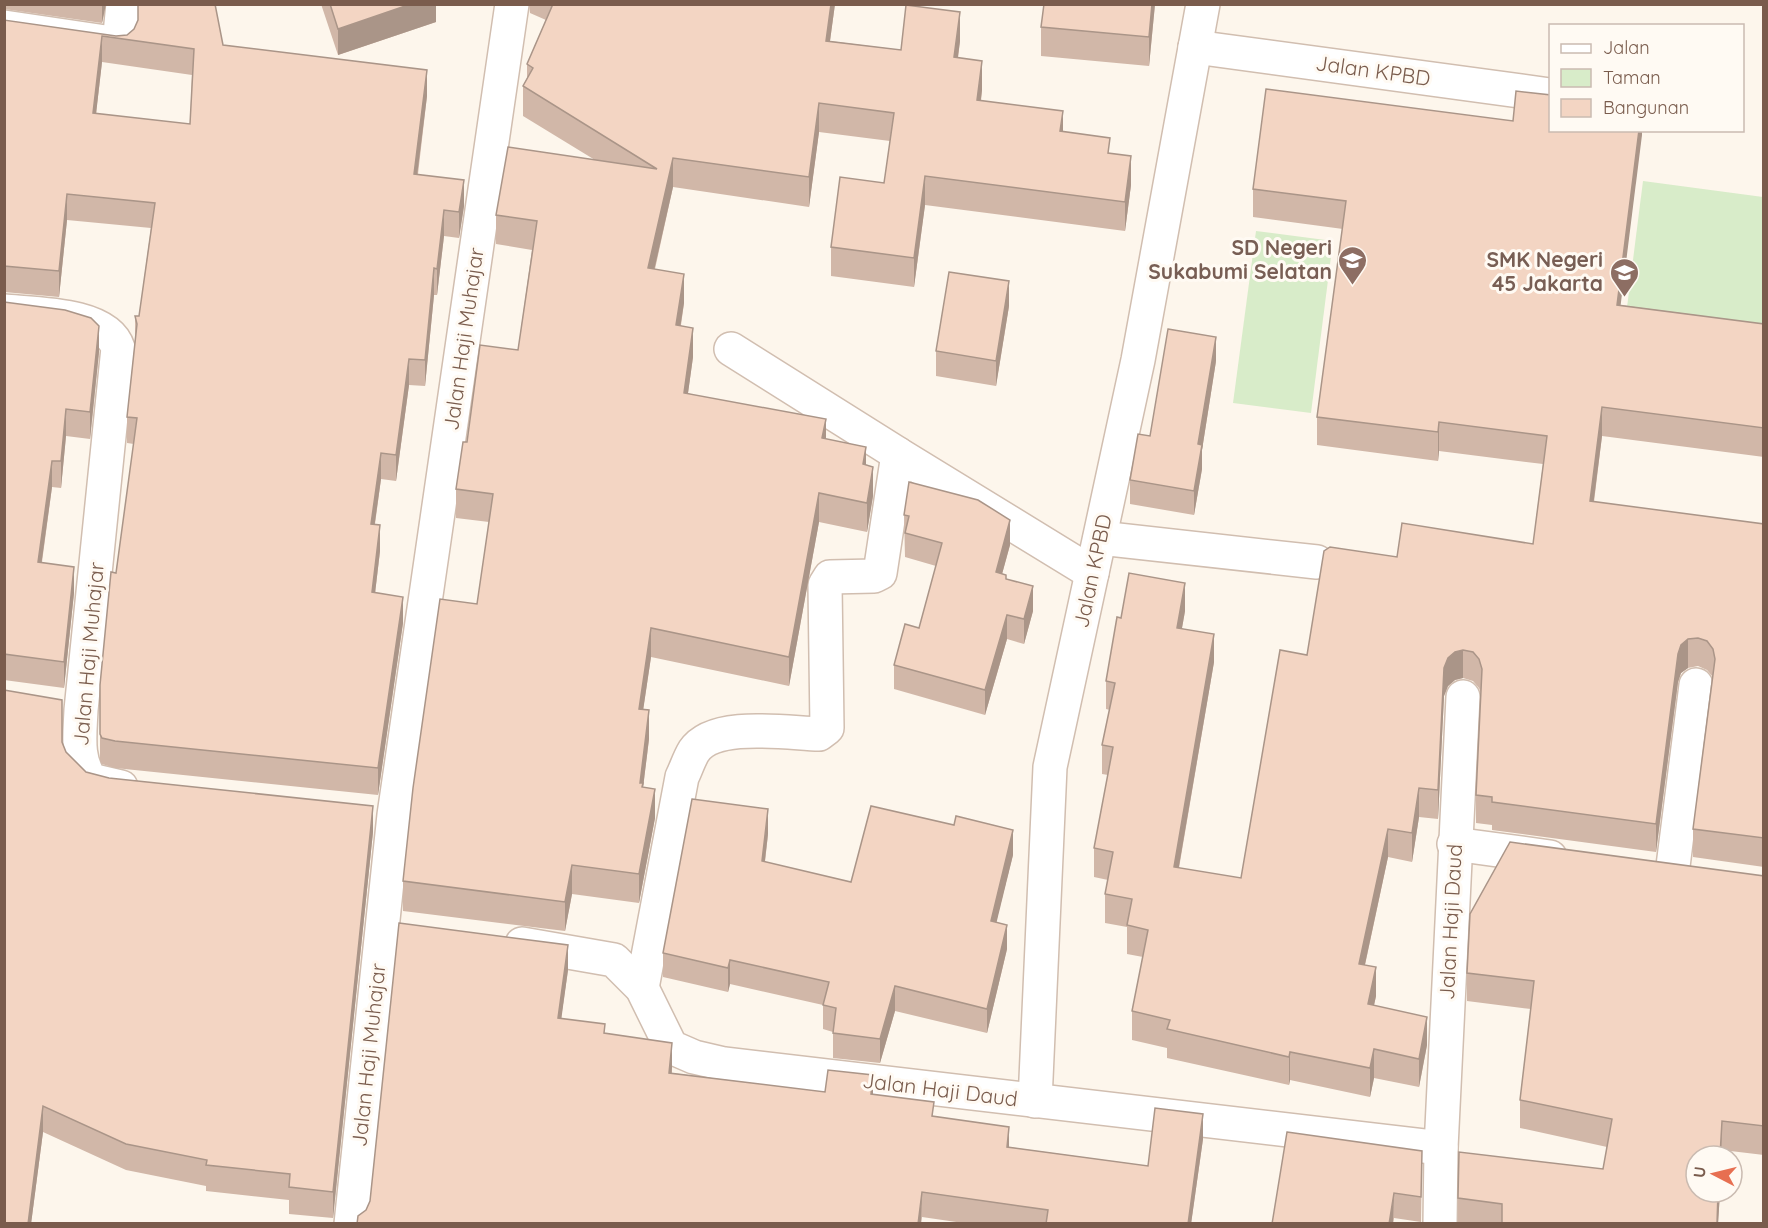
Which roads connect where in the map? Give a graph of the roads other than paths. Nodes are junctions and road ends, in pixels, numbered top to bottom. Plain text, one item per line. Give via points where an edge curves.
1 (123, 4) edge
2 (512, 4) edge
3 (1203, 4) edge
4 (4, 27) edge
5 (1196, 47) junction
6 (1549, 95) edge
7 (4, 311) edge
8 (731, 349) dead end
9 (898, 454) junction
10 (1101, 534) junction
11 (1317, 562) dead end
12 (1092, 573) junction
13 (1696, 686) dead end
14 (1463, 697) dead end
15 (48, 704) edge
16 (81, 710) junction
17 (146, 790) edge
18 (1454, 844) junction
19 (1580, 861) edge
20 (1637, 869) edge
21 (1672, 874) junction
22 (1706, 879) edge
23 (383, 927) junction
24 (418, 931) edge
25 (498, 941) edge
26 (642, 988) junction
27 (1035, 1101) junction
28 (1441, 1148) junction
29 (351, 1224) edge
30 (1440, 1224) edge

1 - 4 street via 119,44
2 - 23 street, Jalan Haji Muhajar via 496,121 380,813
3 - 5 street, Jalan KPBD
5 - 6 street, Jalan KPBD
5 - 10 street, Jalan KPBD
7 - 16 street, Jalan Haji Muhajar via 70,318 95,325 115,338 118,348
8 - 9 street
9 - 12 street
9 - 26 street via 880,573 830,577 825,585 827,728 819,734 714,735 694,750 682,777
10 - 11 street
10 - 12 street, Jalan KPBD
12 - 27 street, Jalan KPBD via 1050,768
13 - 21 street
14 - 18 street, Jalan Haji Daud
15 - 16 street
16 - 17 street, Jalan Haji Muhajar via 81,767 91,780
18 - 19 street
18 - 28 street, Jalan Haji Daud
20 - 21 street
21 - 22 street
23 - 24 street
23 - 29 street, Jalan Haji Muhajar
25 - 26 street, Jalan Haji Daud via 614,960
26 - 27 street, Jalan Haji Daud via 671,1047 694,1057 724,1064
27 - 28 street, Jalan Haji Daud
28 - 30 street, Jalan Haji Daud

